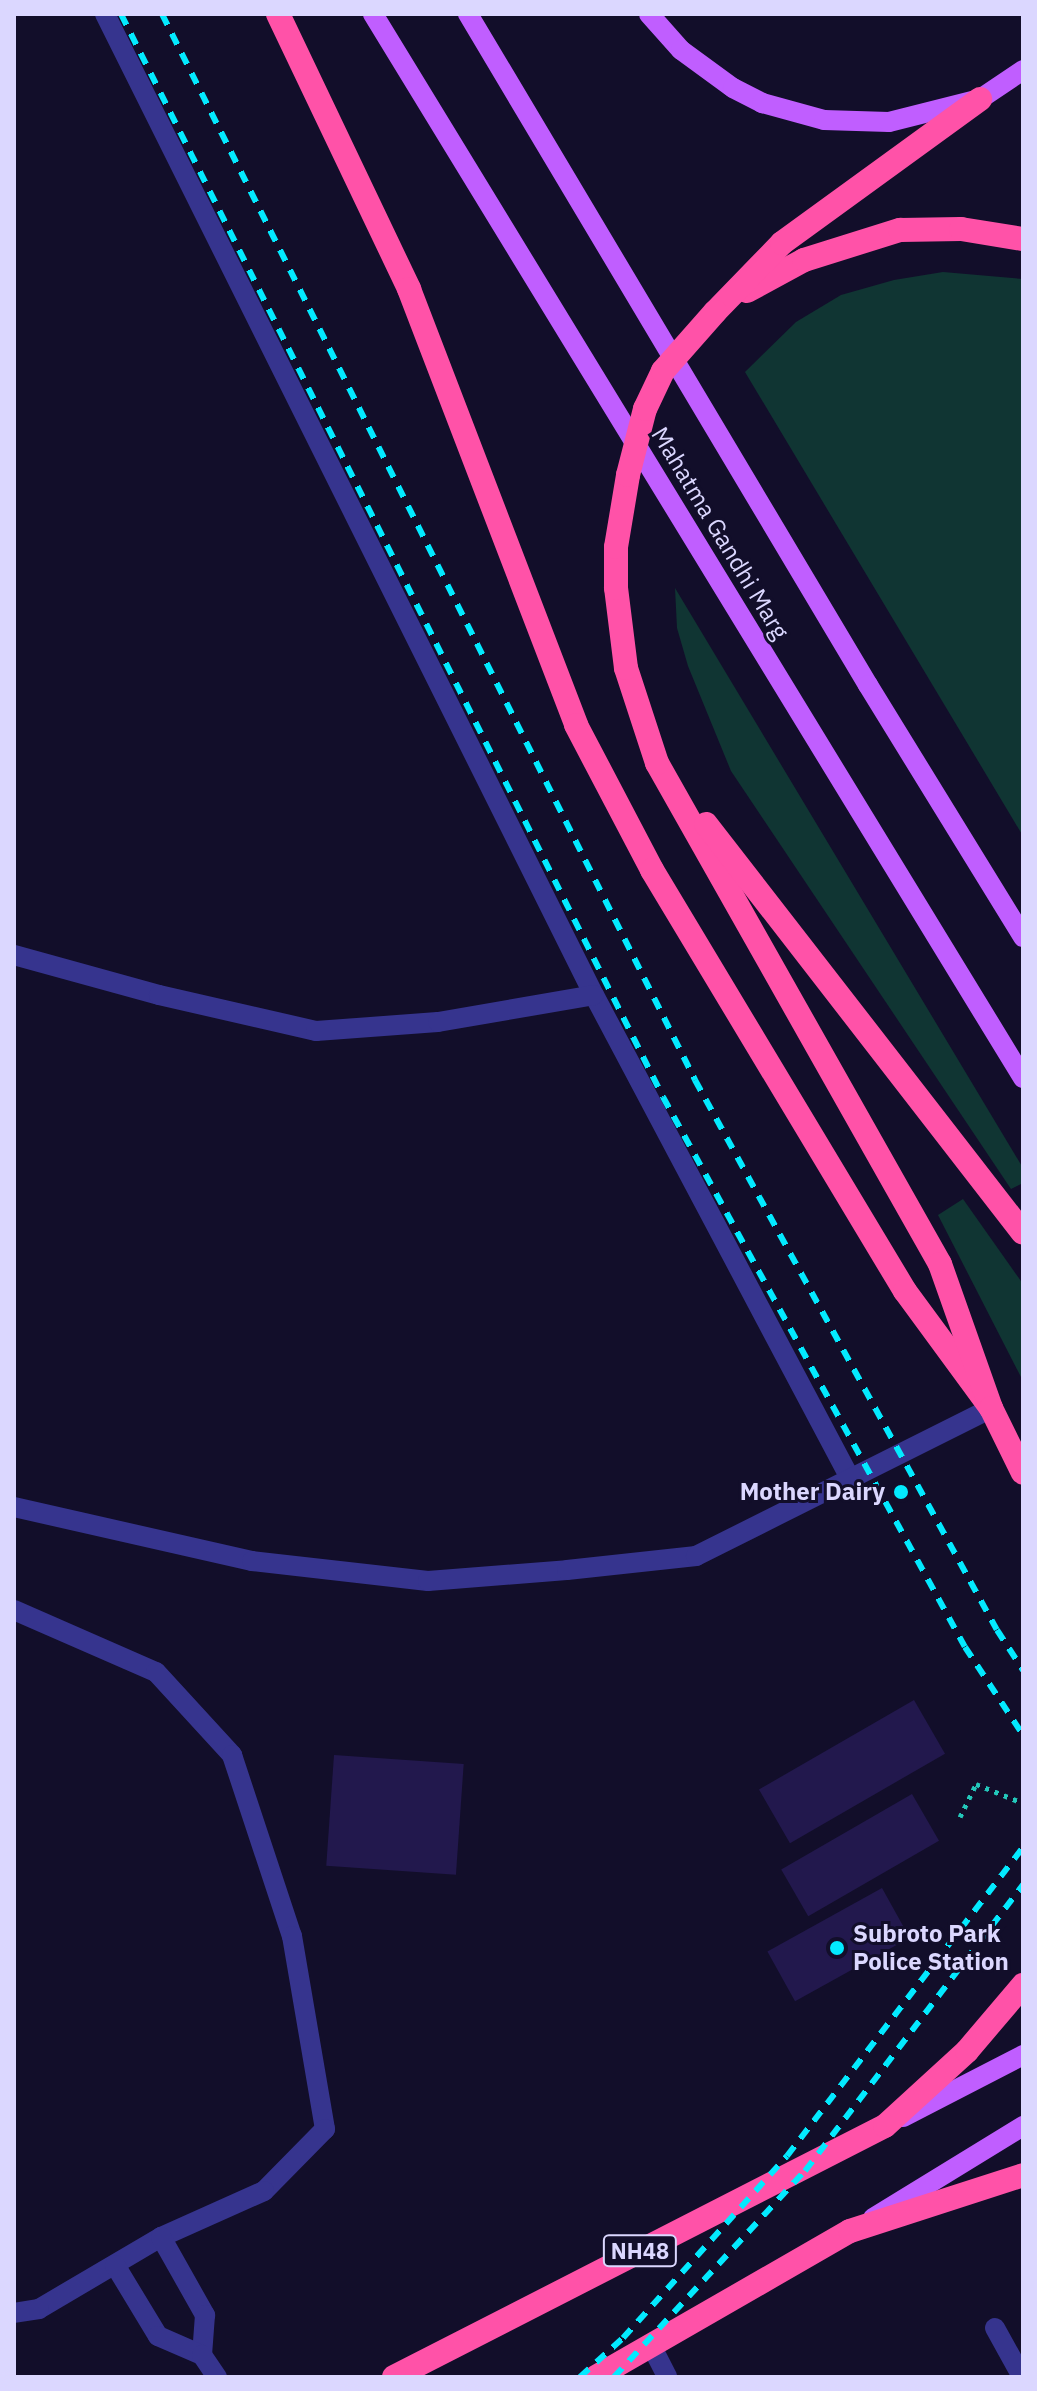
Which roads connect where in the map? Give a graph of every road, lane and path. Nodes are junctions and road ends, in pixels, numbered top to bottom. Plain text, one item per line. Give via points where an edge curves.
1 (105, 14) edge
2 (278, 14) edge
3 (373, 14) edge
4 (468, 14) edge
5 (649, 14) edge
6 (1023, 70) edge
7 (980, 99) junction
8 (1023, 239) edge
9 (715, 312) junction
10 (657, 763) junction
11 (1023, 937) edge
12 (14, 955) edge
13 (594, 995) junction
14 (1023, 1078) edge
15 (1023, 1233) edge
16 (991, 1408) junction
17 (1023, 1473) edge
18 (851, 1480) junction
19 (14, 1507) edge
20 (14, 1610) edge
21 (1023, 1803) edge
22 (960, 1817) dead end
23 (1023, 1985) edge
24 (1023, 2055) edge
25 (885, 2126) junction
26 (1023, 2126) edge
27 (1023, 2175) edge
28 (850, 2231) junction
29 (161, 2237) junction
30 (115, 2265) junction
31 (14, 2313) edge
32 (995, 2328) dead end
33 (651, 2345) junction
34 (202, 2355) junction
35 (217, 2377) edge
36 (394, 2377) edge
37 (596, 2377) edge
38 (667, 2377) edge
39 (1022, 2377) edge

1 - 13 street
2 - 16 highway via 409,289 576,725 652,870 905,1291
3 - 14 main road, Mahatma Gandhi Marg
4 - 11 main road, Mahatma Gandhi Marg
5 - 7 main road via 706,71 793,114 889,122
6 - 7 main road
7 - 9 highway via 782,243
8 - 9 highway via 961,229 900,230 804,260
9 - 10 highway, bridge via 663,371 645,409 616,547 626,668
10 - 15 highway
10 - 16 highway via 940,1264
12 - 13 street via 316,1031 438,1022
13 - 18 street
16 - 17 highway
16 - 18 street
18 - 19 street via 696,1556 428,1581 252,1561
20 - 29 street via 156,1672 232,1755 292,1936 325,2129 264,2191
21 - 22 path via 976,1784
23 - 25 highway via 967,2051
24 - 25 main road
25 - 36 highway, NH48
26 - 28 main road
27 - 28 highway
28 - 33 highway
29 - 30 street
29 - 34 street via 205,2315
30 - 31 street via 39,2309
30 - 34 street via 158,2336
32 - 39 street
33 - 37 highway
33 - 38 street
34 - 35 street

